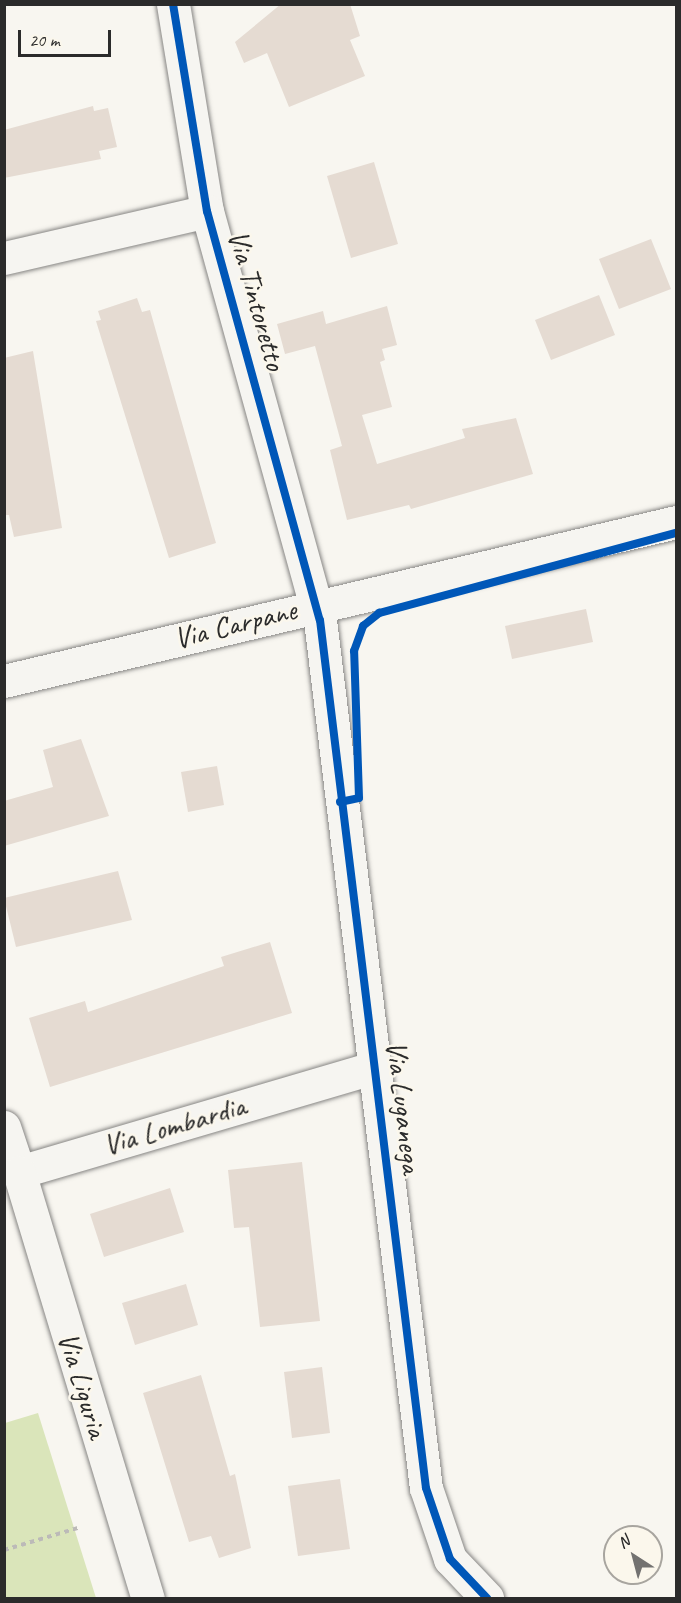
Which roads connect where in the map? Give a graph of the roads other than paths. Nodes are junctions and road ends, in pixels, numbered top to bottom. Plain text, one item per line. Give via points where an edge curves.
1 (173, 4) edge
2 (207, 211) junction
3 (4, 258) edge
4 (676, 522) edge
5 (316, 604) junction
6 (4, 681) edge
7 (375, 1067) junction
8 (4, 1127) edge
9 (19, 1172) junction
10 (148, 1599) edge
11 (487, 1599) edge

1 - 2 street, Via Tintoretto
2 - 3 street
2 - 5 street, Via Tintoretto
4 - 5 street, Via Carpane
5 - 6 street, Via Carpane
5 - 7 street, Via Luganega
7 - 9 street, Via Lombardia
7 - 11 street, Via Luganega via 426,1488 450,1559
8 - 9 street
9 - 10 street, Via Liguria

